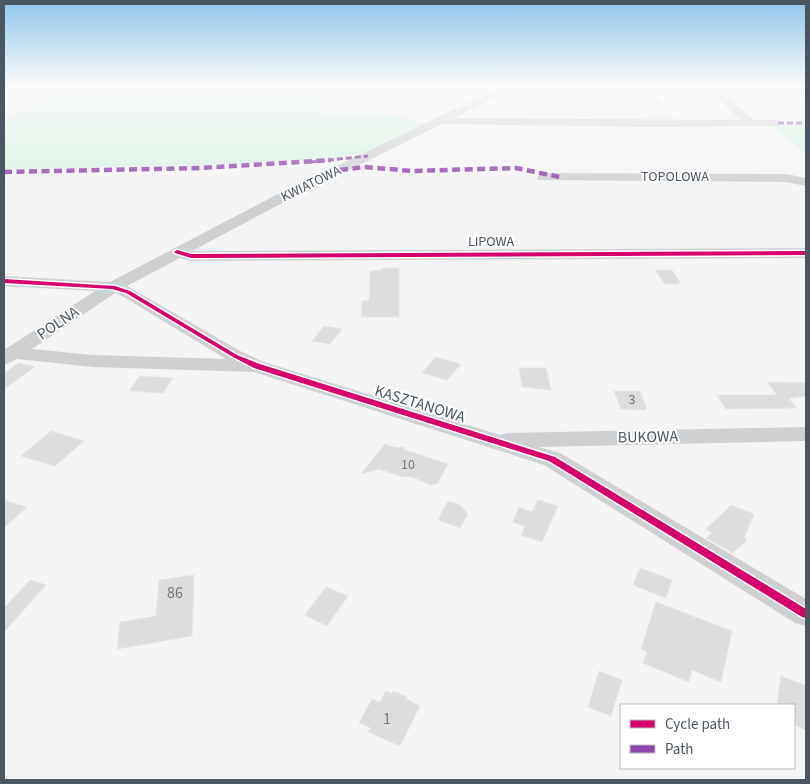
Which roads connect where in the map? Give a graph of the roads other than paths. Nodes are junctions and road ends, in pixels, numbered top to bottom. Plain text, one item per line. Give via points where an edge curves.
1 (438, 122) edge
2 (500, 122) edge
3 (748, 122) edge
4 (778, 123) dead end
5 (751, 124) junction
6 (544, 177) dead end
7 (806, 182) edge
8 (177, 252) junction
9 (806, 254) edge
10 (4, 281) edge
11 (113, 287) junction
12 (9, 356) edge
13 (257, 366) junction
14 (806, 434) edge
15 (490, 440) junction
16 (806, 614) edge

1 - 8 street, KWIATOWA
2 - 5 street
3 - 5 street
4 - 5 street
6 - 7 street, TOPOLOWA via 786,178
8 - 9 street, LIPOWA via 191,256
8 - 11 street, KWIATOWA
10 - 11 street, KASZTANOWA
11 - 12 street, POLNA
11 - 13 street, KASZTANOWA via 128,292
12 - 13 street, KASZTANOWA
13 - 15 street, KASZTANOWA
14 - 15 street, BUKOWA
15 - 16 street, KASZTANOWA via 552,459

